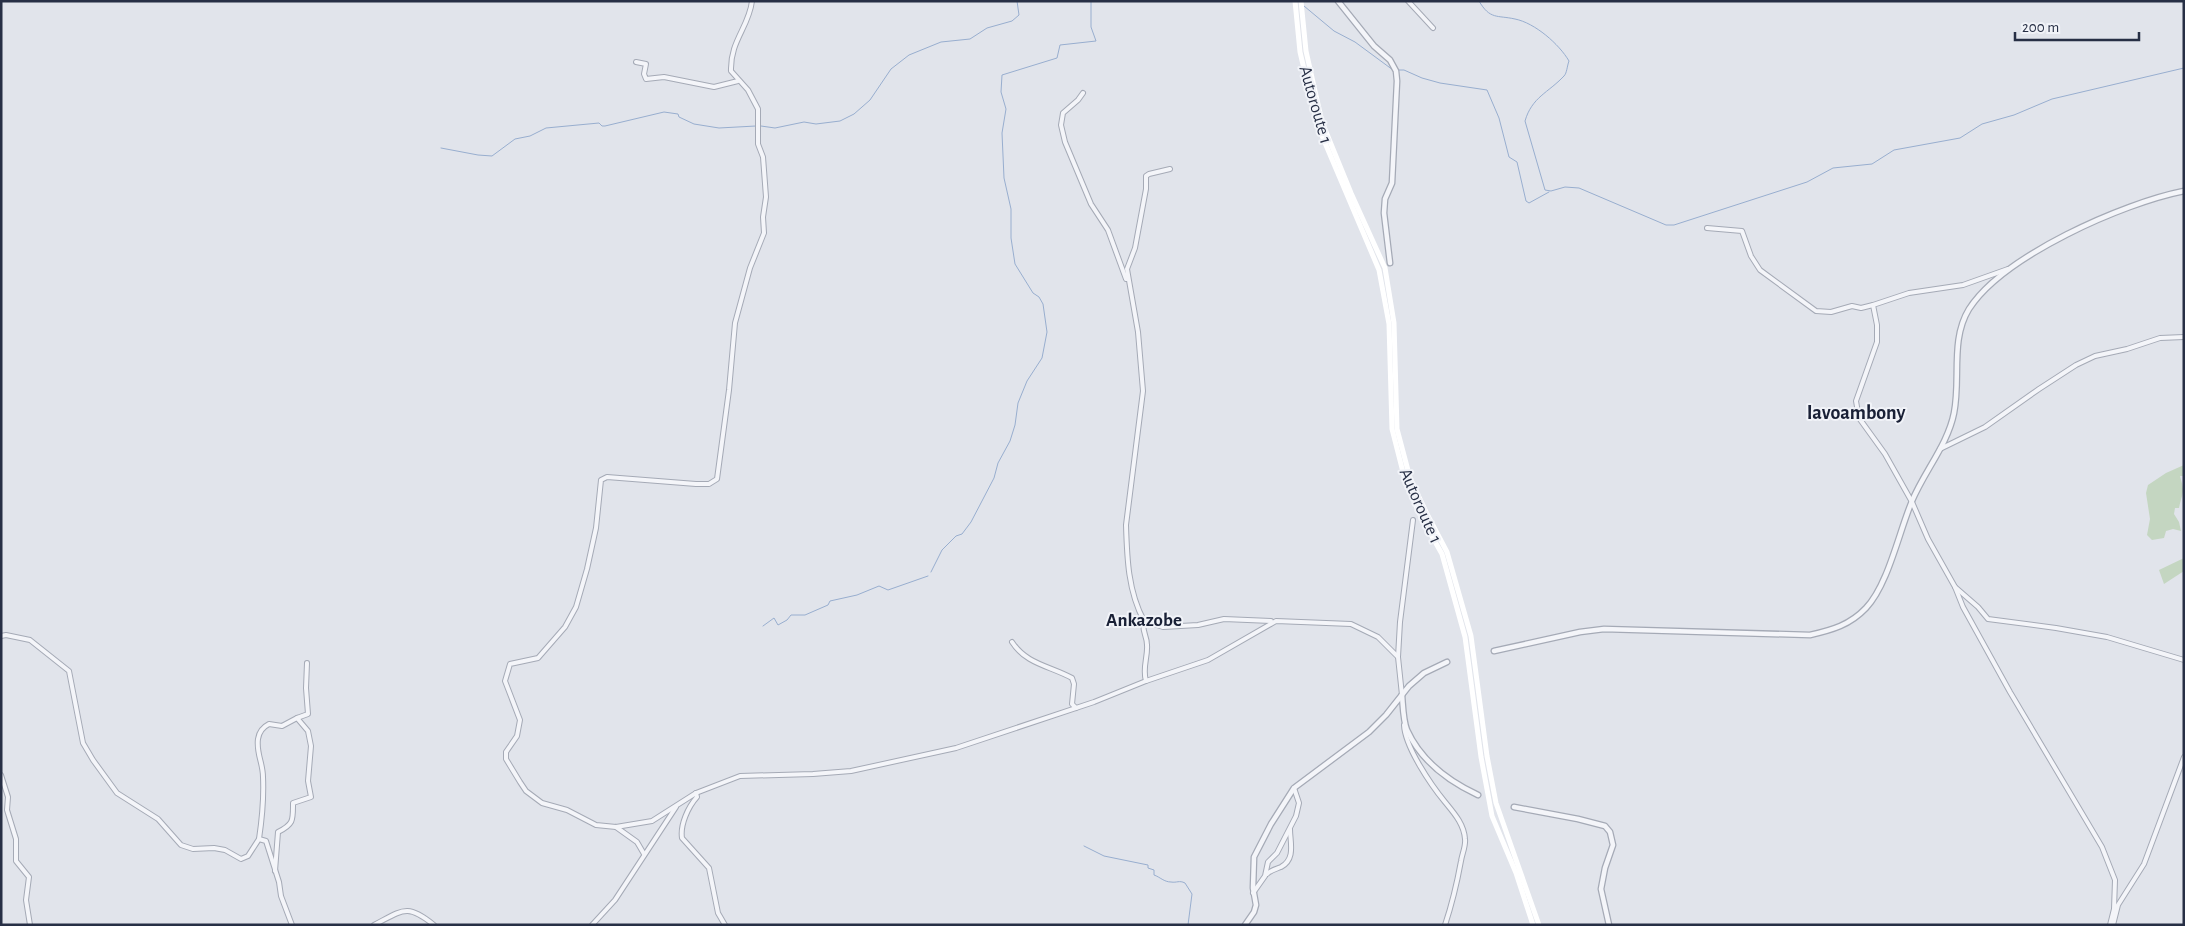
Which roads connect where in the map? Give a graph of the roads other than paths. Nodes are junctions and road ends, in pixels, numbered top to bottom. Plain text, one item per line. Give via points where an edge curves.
1 (752, 1) edge
2 (1295, 1) edge
3 (1301, 1) edge
4 (1338, 1) edge
5 (1408, 1) edge
6 (1433, 28) dead end
7 (636, 62) dead end
8 (738, 81) junction
9 (1083, 92) dead end
10 (1170, 169) dead end
11 (2184, 191) edge
12 (1707, 228) dead end
13 (1390, 263) dead end
14 (2014, 268) junction
15 (1128, 281) junction
16 (1873, 304) junction
17 (2184, 337) edge
18 (1940, 449) junction
19 (1912, 502) junction
20 (1413, 520) dead end
21 (1955, 587) junction
22 (1144, 621) junction
23 (1276, 621) junction
24 (1, 636) edge
25 (1012, 642) dead end
26 (1494, 651) dead end
27 (1398, 657) junction
28 (2184, 660) edge
29 (1447, 662) dead end
30 (307, 664) dead end
31 (1146, 681) junction
32 (1402, 695) junction
33 (1076, 708) junction
34 (1404, 716) junction
35 (297, 718) junction
36 (2184, 757) edge
37 (1, 775) edge
38 (1294, 788) junction
39 (696, 793) junction
40 (1478, 795) dead end
41 (677, 805) junction
42 (1, 807) edge
43 (1514, 807) dead end
44 (7, 810) junction
45 (616, 827) junction
46 (1290, 828) junction
47 (259, 839) junction
48 (644, 854) junction
49 (275, 873) junction
50 (1265, 876) junction
51 (1253, 893) junction
52 (30, 925) edge
53 (292, 925) edge
54 (374, 925) edge
55 (434, 925) edge
56 (592, 925) edge
57 (725, 925) edge
58 (1245, 925) edge
59 (1445, 925) edge
60 (1533, 925) edge
61 (1539, 925) edge
62 (1609, 925) edge
63 (2111, 925) edge

1 - 8 street via 730,59 731,71
2 - 60 main road, Autoroute 1 via 1300,52 1317,124 1379,270 1389,324 1392,430 1405,480 1442,554 1465,637 1492,816
3 - 61 main road, Autoroute 1 via 1306,51 1322,122 1385,268 1394,323 1398,429 1410,478 1448,552 1471,636 1496,803
4 - 13 street via 1396,71 1394,168 1384,214
5 - 6 street
7 - 8 street via 646,64 646,79 664,77 714,87
8 - 45 street via 748,90 758,109 758,144 763,157 766,197 765,230 741,296 735,323 717,479 709,484 696,484 603,477 596,528 576,607 565,627 538,658 510,664 505,678 520,720 517,736 506,752 506,759 526,791 542,803 567,810 596,825
9 - 15 street via 1063,113 1062,135 1091,204 1108,230
10 - 15 street via 1146,176 1135,248 1127,269
11 - 14 street via 2166,194 2104,217 2045,246
12 - 16 street via 1742,232 1760,270 1816,311 1831,312
14 - 16 street via 1963,285 1908,293
14 - 18 street via 1996,281 1968,312 1958,342 1954,414
15 - 22 street via 1138,332 1143,391 1126,525 1131,589
16 - 19 street via 1877,342 1856,401 1860,418
17 - 18 street via 2145,341 2095,356 2076,365 1985,427
18 - 19 street
19 - 21 street
19 - 26 street via 1878,592 1867,608 1841,627 1810,635 1590,630
20 - 27 street
21 - 28 street via 1988,619 2107,638
21 - 63 street via 2010,692 2102,847 2115,880
22 - 23 street via 1163,627 1198,625 1224,619
22 - 31 street
23 - 27 street via 1351,624 1378,637
23 - 31 street via 1208,660
24 - 47 street via 6,634 30,640 69,671 83,742 93,760 117,793 158,819 181,845 194,849 225,850 241,859 248,856
25 - 33 street via 1030,660 1072,678 1072,704
27 - 32 street
29 - 32 street via 1424,673
30 - 35 street via 308,714
31 - 33 street
32 - 34 street
32 - 38 street via 1369,732
33 - 39 street via 956,748 868,768 813,774 740,776
34 - 40 street via 1406,729 1431,764 1443,776
34 - 59 street via 1404,733 1412,752 1444,801 1455,812 1465,840
35 - 47 street via 282,726 269,724 258,736 257,749 263,774
35 - 49 street via 308,731 310,797 293,803 290,826 278,832
36 - 63 street via 2144,864 2118,905
37 - 44 street via 8,797
38 - 46 street via 1299,803
38 - 51 street via 1254,857
39 - 41 street
39 - 57 street via 682,838 709,868 718,913
41 - 45 street via 652,821
41 - 48 street
42 - 44 street
43 - 62 street via 1587,821 1605,826 1610,832 1613,844 1601,889
44 - 52 street via 16,839 16,861 29,877 26,900
45 - 48 street via 637,842
46 - 50 street via 1277,853 1268,862
46 - 50 street via 1289,859 1284,866 1271,870
47 - 49 street via 266,841
48 - 56 street via 615,900
49 - 53 street
50 - 51 street
51 - 58 street via 1256,899 1254,912
54 - 55 street via 406,910 412,910

